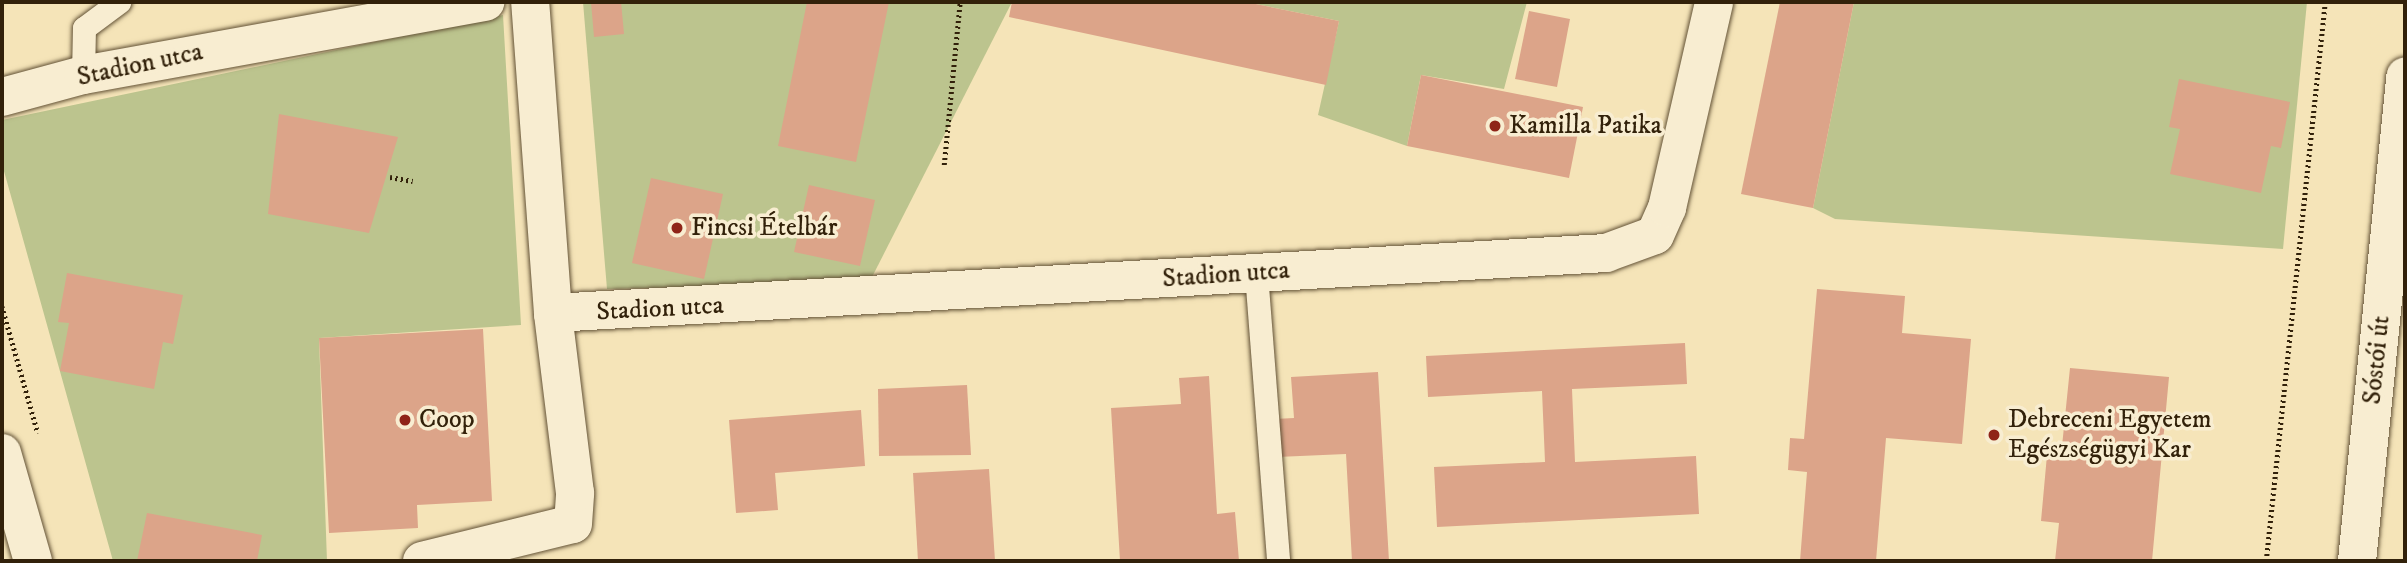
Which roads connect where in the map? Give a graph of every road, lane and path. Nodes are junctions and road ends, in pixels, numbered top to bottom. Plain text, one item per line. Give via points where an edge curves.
1 (119, 2) edge
2 (485, 2) edge
3 (530, 2) edge
4 (960, 2) edge
5 (1714, 2) edge
6 (2325, 2) edge
7 (412, 7) edge
8 (83, 75) junction
9 (2405, 76) edge
10 (2, 97) edge
11 (944, 165) dead end
12 (390, 177) dead end
13 (413, 181) dead end
14 (1256, 274) junction
15 (553, 313) junction
16 (2, 453) edge
17 (426, 559) edge
18 (33, 561) edge
19 (1278, 561) edge
20 (2266, 561) edge
21 (2357, 561) edge

1 - 8 lane via 84,28
2 - 7 street, Stadion utca
3 - 15 street
4 - 11 path
5 - 14 street, Stadion utca via 1667,208 1655,235 1606,253
6 - 20 path
7 - 8 street, Stadion utca
8 - 10 street, Stadion utca
9 - 21 street, Sóstói út
12 - 13 path
14 - 15 street, Stadion utca
14 - 19 lane
15 - 17 street via 575,493 573,524
16 - 18 street

